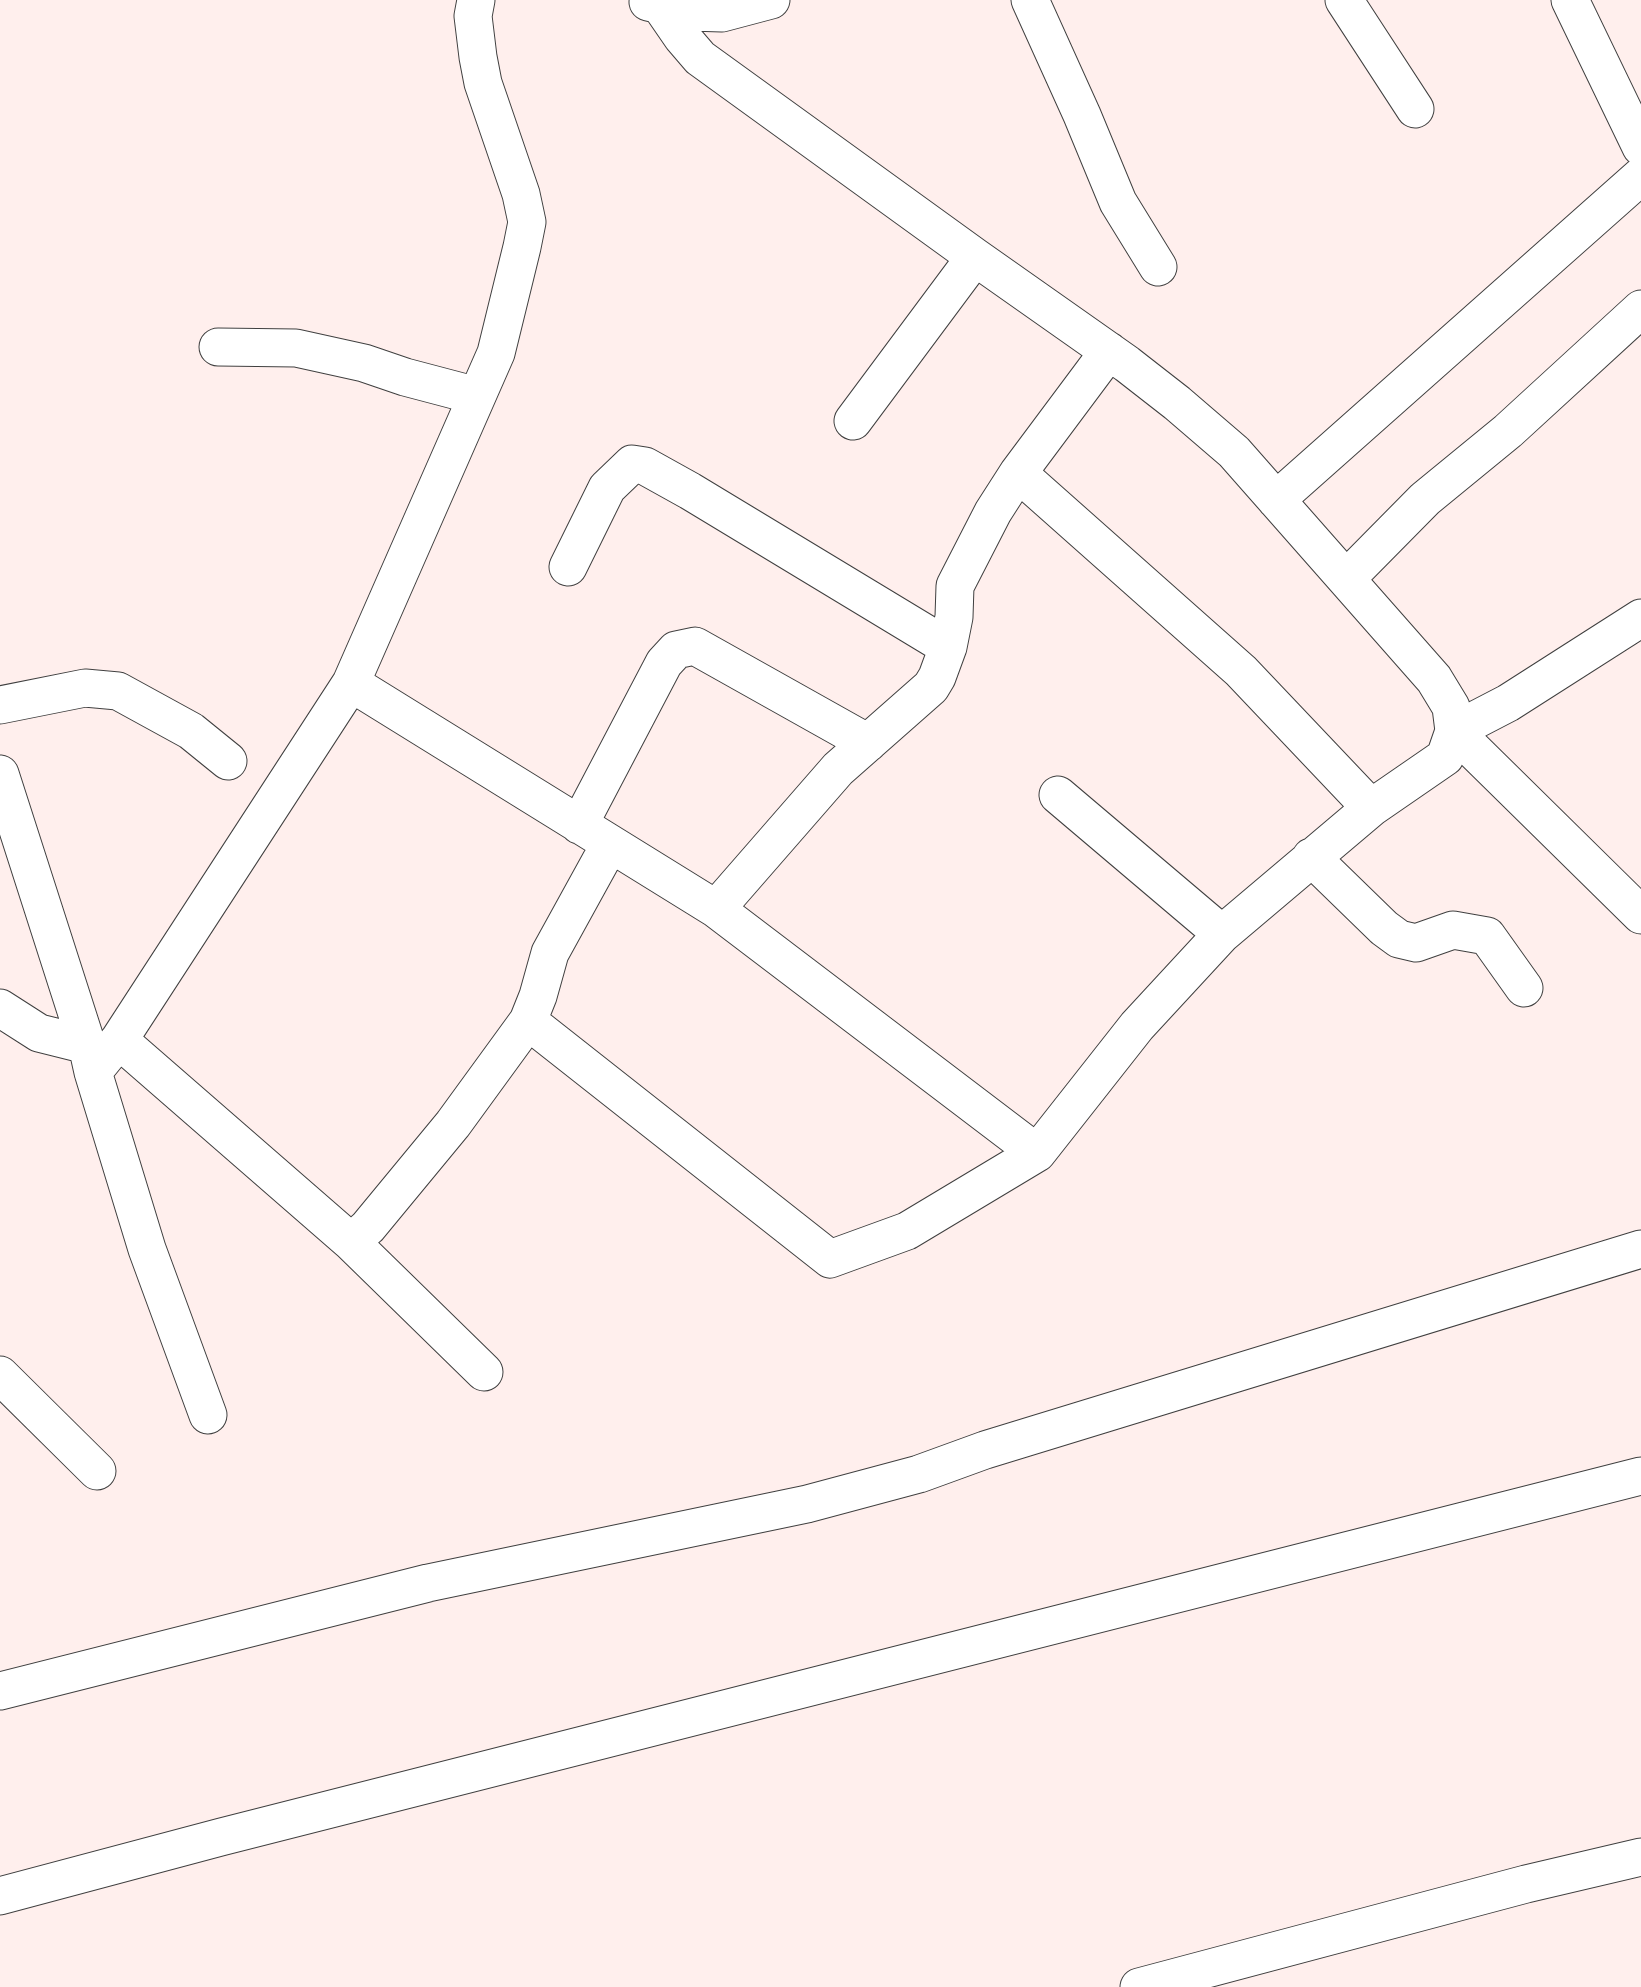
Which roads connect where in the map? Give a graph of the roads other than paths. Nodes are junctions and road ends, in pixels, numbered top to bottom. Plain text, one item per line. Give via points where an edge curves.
1 (476, 0) edge
2 (771, 0) edge
3 (1030, 0) edge
4 (1343, 0) edge
5 (1570, 0) edge
6 (650, 3) edge
7 (1415, 109) dead end
8 (1641, 147) edge
9 (1641, 176) edge
10 (975, 257) junction
11 (1158, 267) dead end
12 (1641, 309) edge
13 (218, 347) dead end
14 (1109, 351) junction
15 (477, 396) junction
16 (853, 421) dead end
17 (1018, 473) junction
18 (1276, 500) junction
19 (568, 567) dead end
20 (1346, 579) junction
21 (1641, 618) edge
22 (947, 647) junction
23 (351, 683) junction
24 (0, 705) edge
25 (1454, 732) junction
26 (868, 743) junction
27 (228, 761) dead end
28 (0, 774) edge
29 (1058, 795) dead end
30 (1371, 808) junction
31 (594, 834) junction
32 (1311, 857) junction
33 (716, 909) junction
34 (1641, 915) edge
35 (1222, 934) junction
36 (1524, 988) dead end
37 (0, 1008) edge
38 (528, 1021) junction
39 (100, 1052) junction
40 (1037, 1153) junction
41 (351, 1242) junction
42 (1641, 1249) edge
43 (484, 1371) dead end
44 (0, 1375) edge
45 (208, 1415) dead end
46 (97, 1471) dead end
47 (1641, 1476) edge
48 (0, 1692) edge
49 (1641, 1857) edge
50 (0, 1896) edge
51 (1139, 1987) edge

1 - 15 street via 473,16 483,83 527,222 496,354
2 - 6 street via 722,13
3 - 11 street via 1118,202
4 - 7 street
5 - 8 street
6 - 10 street via 700,58
9 - 18 street
10 - 14 street
10 - 16 street
12 - 20 street via 1425,499
13 - 15 street via 296,348
14 - 17 street
14 - 18 street via 1234,452
15 - 23 street
17 - 22 street via 955,586
17 - 30 street via 1241,671
18 - 20 street
19 - 22 street via 607,488 632,464 645,466
20 - 25 street via 1434,679 1451,707
21 - 25 street
22 - 26 street via 931,687
23 - 31 street
23 - 39 street
24 - 27 street via 85,688 118,691 191,731
25 - 30 street via 1445,757
25 - 34 street
26 - 31 street via 695,646 676,650 664,663
26 - 33 street via 838,769
28 - 39 street
29 - 35 street
30 - 32 street
31 - 33 street
31 - 38 street
32 - 35 street
32 - 36 street via 1399,939 1416,943 1453,930 1486,936
33 - 40 street
35 - 40 street via 1137,1026
37 - 39 street via 39,1033
38 - 40 street via 830,1259 907,1231
38 - 41 street via 453,1124
39 - 41 street
39 - 45 street via 146,1249
41 - 43 street
42 - 48 street via 919,1474 807,1504 428,1583
44 - 46 street
47 - 50 street
49 - 51 street

